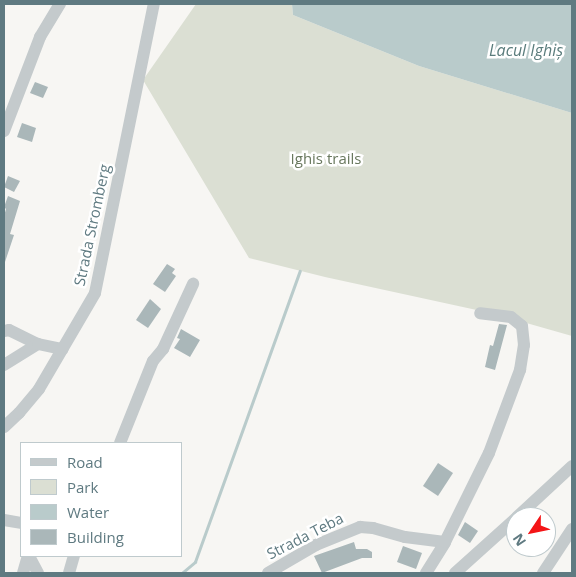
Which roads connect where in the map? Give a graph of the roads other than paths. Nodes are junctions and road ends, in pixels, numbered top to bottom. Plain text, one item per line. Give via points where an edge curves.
1 (60, 4) edge
2 (154, 4) edge
3 (4, 131) edge
4 (193, 284) dead end
5 (480, 313) dead end
6 (4, 331) edge
7 (38, 344) junction
8 (62, 350) junction
9 (4, 365) edge
10 (4, 427) edge
11 (120, 442) edge
12 (572, 466) edge
13 (527, 507) edge
14 (4, 520) edge
15 (20, 524) edge
16 (506, 526) edge
17 (572, 530) edge
18 (445, 542) junction
19 (29, 557) edge
20 (30, 557) edge
21 (74, 557) edge
22 (24, 573) edge
23 (38, 573) edge
24 (69, 573) edge
25 (268, 573) edge
26 (426, 573) edge
27 (455, 573) edge
28 (543, 573) edge

1 - 3 street via 40,37
2 - 8 street, Strada Stromberg via 95,293
4 - 11 street via 162,349 152,361
5 - 18 street via 511,317 522,326 520,370 489,453
6 - 7 street via 9,330
7 - 8 street
7 - 9 street
8 - 10 street, Strada Stromberg via 30,403
12 - 13 street
14 - 15 street
16 - 27 street
17 - 28 street
18 - 25 street, Strada Teba via 360,527 316,545
18 - 26 street
19 - 22 street
20 - 23 street
21 - 24 street

